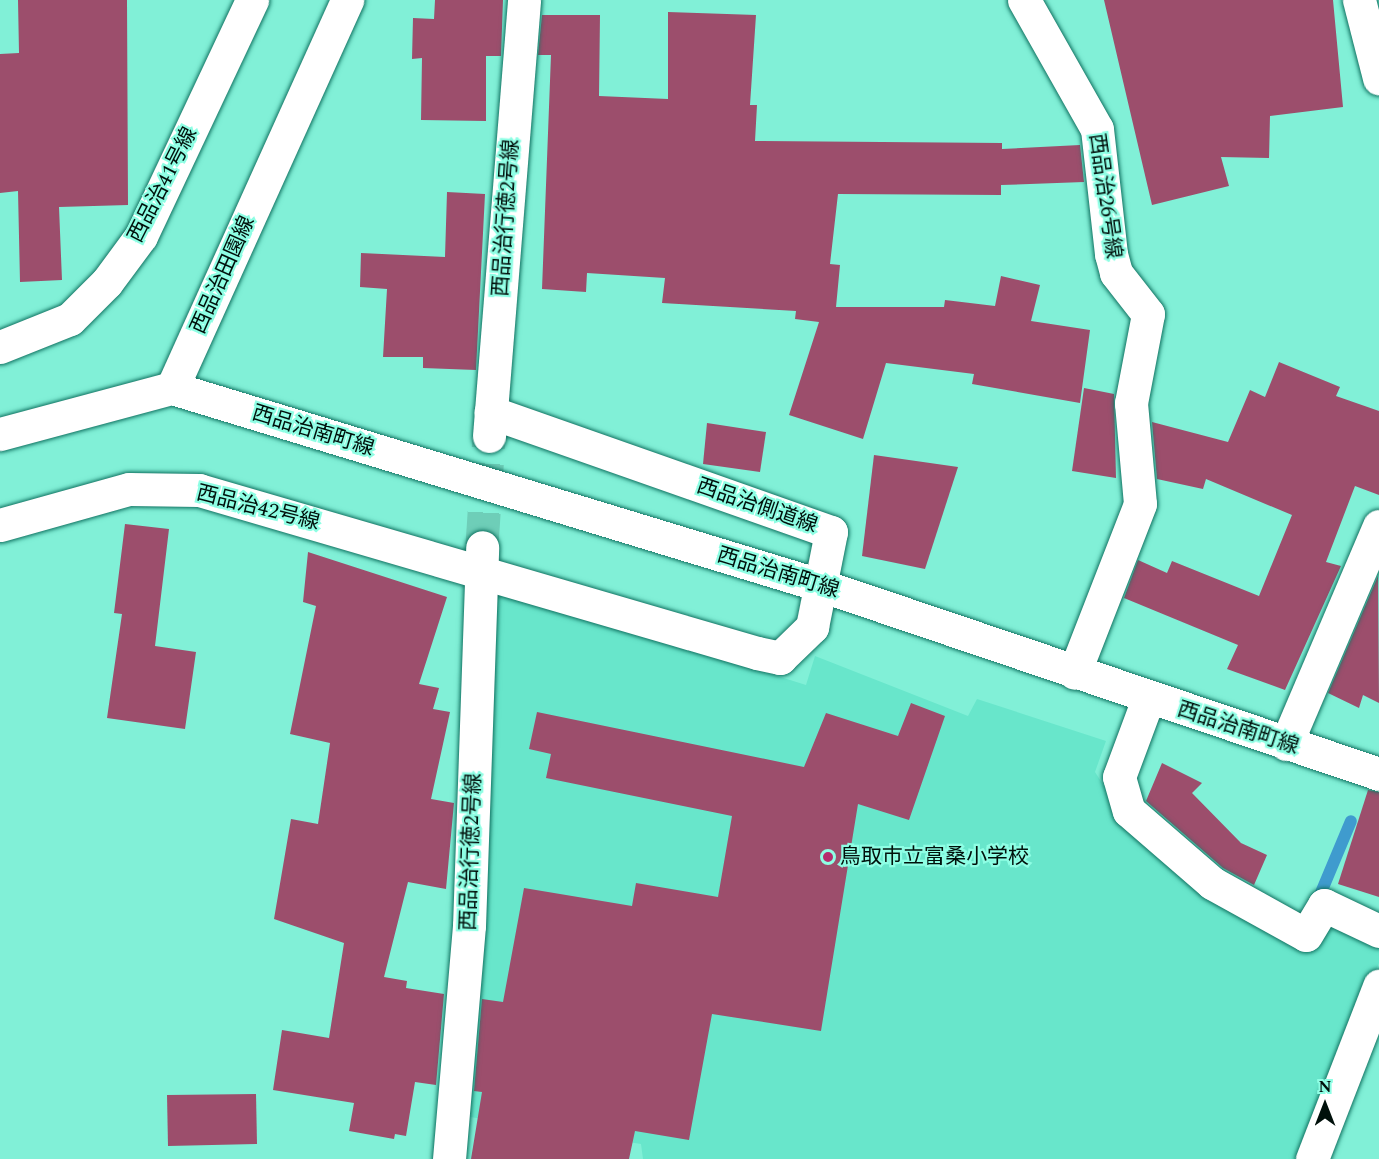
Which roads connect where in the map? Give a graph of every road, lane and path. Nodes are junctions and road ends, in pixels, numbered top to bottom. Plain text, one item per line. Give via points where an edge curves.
1 (252, 0) edge
2 (347, 0) edge
3 (524, 0) edge
4 (1024, 0) edge
5 (1359, 0) edge
6 (1379, 78) edge
7 (0, 347) edge
8 (172, 388) junction
9 (490, 424) joint
10 (0, 434) edge
11 (0, 525) edge
12 (1379, 526) edge
13 (481, 556) junction
14 (823, 586) junction
15 (1074, 673) junction
16 (1148, 699) junction
17 (1286, 744) junction
18 (1379, 774) edge
19 (1379, 931) edge
20 (1379, 986) edge
21 (449, 1159) edge
22 (1312, 1159) edge

1 - 7 street, 西品治41号線 via 141,236 107,282 70,319
2 - 8 street, 西品治田園線
3 - 9 street, 西品治行徳2号線
4 - 15 street, 西品治26号線 via 1096,129 1116,273 1148,314 1131,402 1140,504
5 - 6 street
8 - 10 street
8 - 14 street, 西品治南町線
9 - 14 street, 西品治側道線 via 831,532
11 - 13 street, 西品治42号線 via 129,489 199,490
12 - 17 street
13 - 14 street, 西品治側道線 via 780,658 812,627
13 - 21 street, 西品治行徳2号線 via 469,926
14 - 15 street, 西品治南町線
15 - 16 street, 西品治南町線
16 - 17 street, 西品治南町線
16 - 19 street via 1119,777 1130,811 1212,883 1306,935 1323,905
17 - 18 street, 西品治南町線
20 - 22 street

